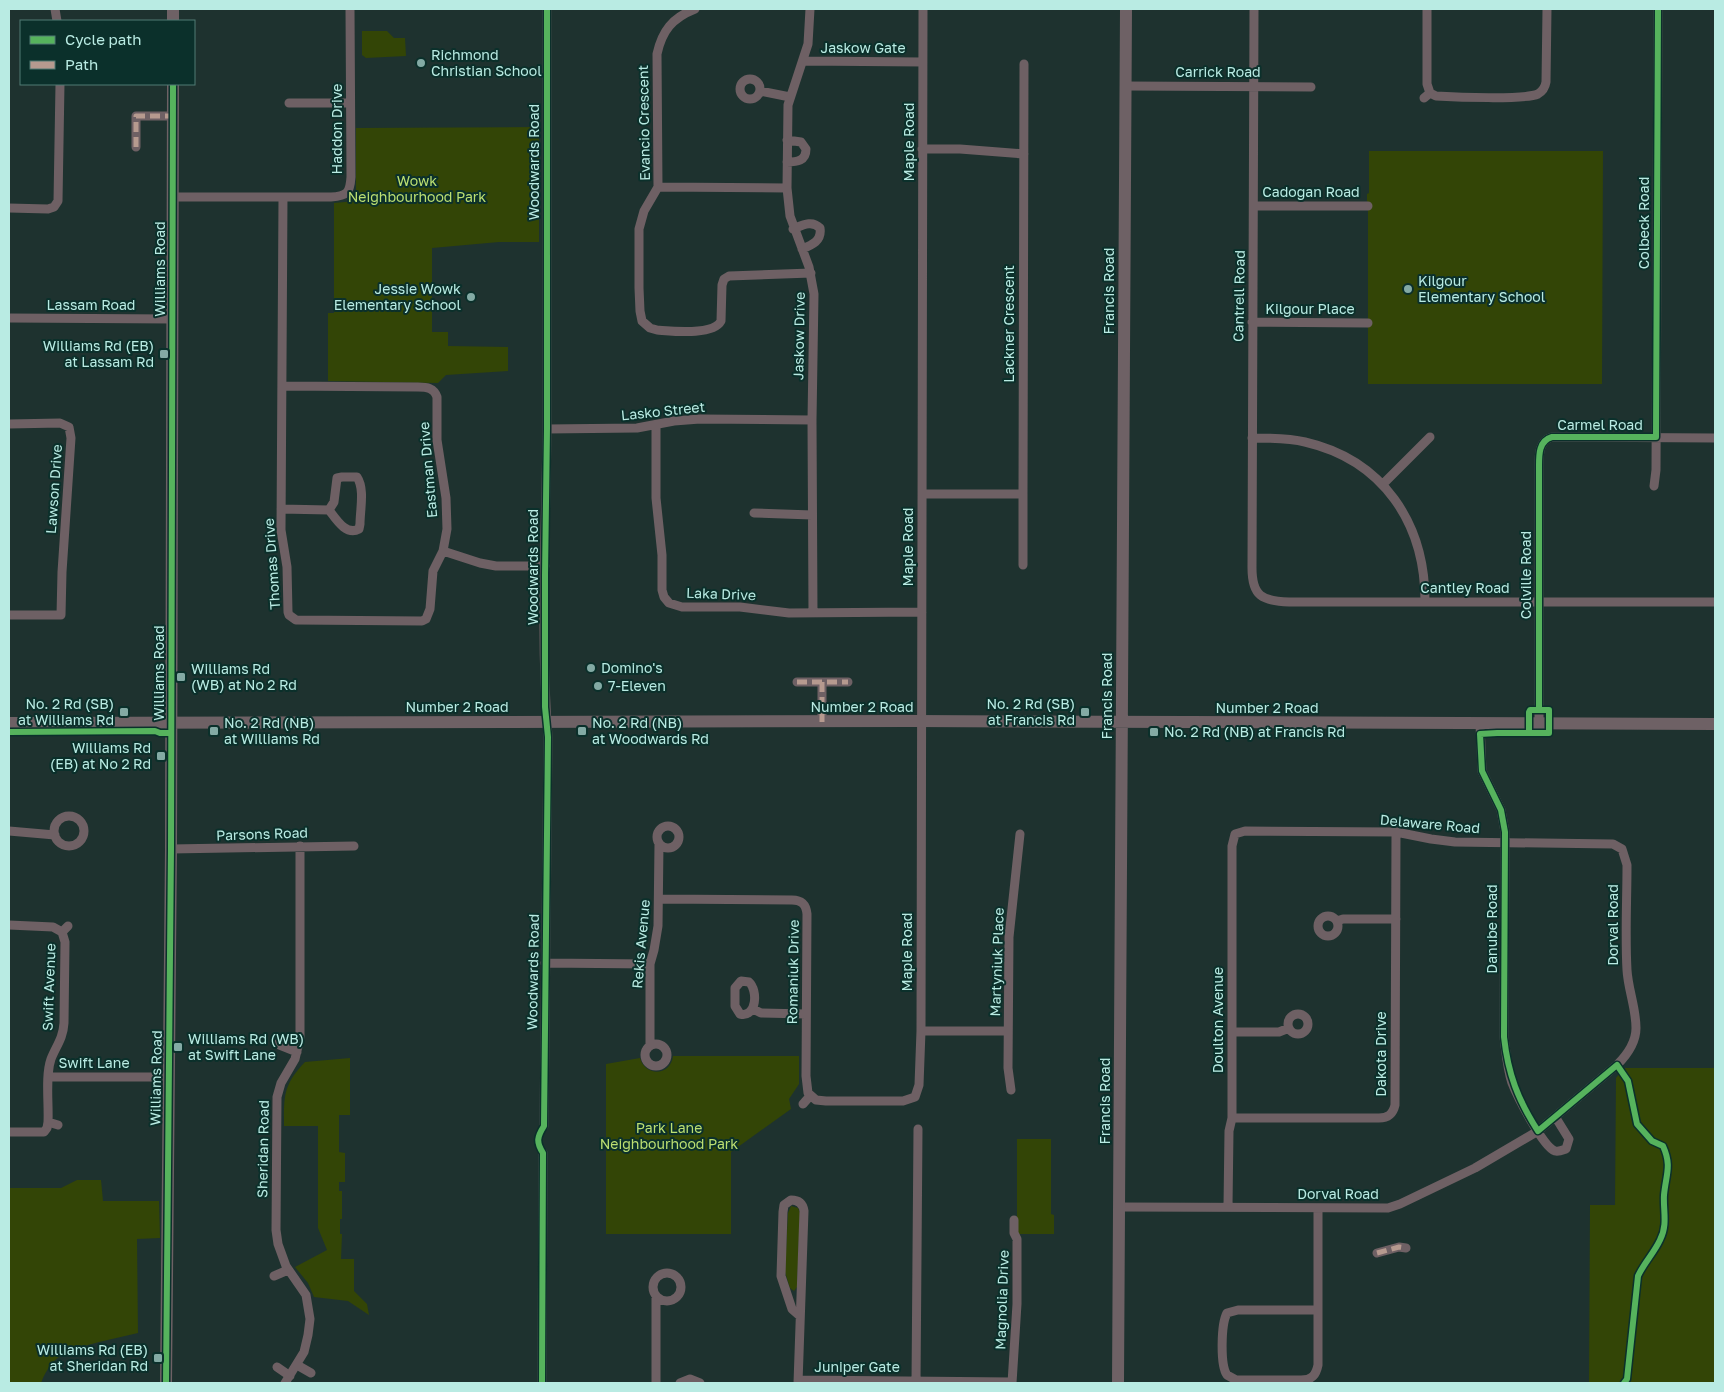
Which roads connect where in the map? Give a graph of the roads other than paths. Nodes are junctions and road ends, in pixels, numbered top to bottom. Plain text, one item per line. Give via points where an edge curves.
1 (350, 9) edge
2 (547, 9) edge
3 (695, 9) edge
4 (810, 9) edge
5 (923, 9) edge
6 (1126, 9) edge
7 (1254, 9) edge
8 (1427, 9) edge
9 (1547, 9) edge
10 (1658, 9) edge
11 (803, 61) junction
12 (923, 62) junction
13 (1024, 64) dead end
14 (60, 85) edge
15 (173, 85) edge
16 (1125, 86) junction
17 (1254, 86) junction
18 (1311, 87) dead end
19 (760, 91) dead end
20 (790, 97) junction
21 (289, 102) dead end
22 (350, 103) junction
23 (173, 116) junction
24 (787, 140) junction
25 (136, 147) dead end
26 (922, 149) junction
27 (1024, 154) junction
28 (787, 162) junction
29 (658, 187) junction
30 (787, 188) junction
31 (172, 197) junction
32 (283, 197) junction
33 (1254, 206) junction
34 (1368, 206) dead end
35 (9, 208) edge
36 (793, 228) junction
37 (802, 249) junction
38 (811, 273) junction
39 (9, 318) edge
40 (173, 319) junction
41 (1252, 322) junction
42 (1368, 323) dead end
43 (282, 386) junction
44 (812, 420) junction
45 (9, 424) edge
46 (656, 425) junction
47 (547, 429) junction
48 (1430, 437) dead end
49 (1656, 437) junction
50 (1252, 438) junction
51 (1715, 438) edge
52 (1545, 441) joint
53 (1383, 484) junction
54 (1654, 486) dead end
55 (922, 494) junction
56 (1023, 494) junction
57 (281, 510) junction
58 (329, 510) junction
59 (754, 513) dead end
60 (812, 515) junction
61 (443, 550) junction
62 (1022, 565) dead end
63 (544, 566) junction
64 (1253, 584) joint
65 (1425, 601) junction
66 (1539, 602) junction
67 (1715, 602) edge
68 (813, 612) junction
69 (922, 612) junction
70 (9, 615) edge
71 (797, 682) dead end
72 (822, 682) junction
73 (848, 682) dead end
74 (171, 721) junction
75 (547, 722) junction
76 (822, 722) junction
77 (922, 722) junction
78 (1122, 722) junction
79 (9, 723) edge
80 (1539, 723) junction
81 (1480, 724) junction
82 (1715, 724) edge
83 (9, 831) edge
84 (1396, 832) junction
85 (1020, 834) dead end
86 (1235, 834) joint
87 (55, 835) dead end
88 (1505, 843) junction
89 (659, 844) dead end
90 (300, 846) junction
91 (354, 846) dead end
92 (171, 849) junction
93 (1622, 849) joint
94 (659, 899) junction
95 (1396, 919) junction
96 (1337, 921) dead end
97 (9, 925) edge
98 (545, 963) junction
99 (650, 964) junction
100 (753, 1009) dead end
101 (806, 1014) junction
102 (1289, 1028) dead end
103 (921, 1030) junction
104 (1008, 1031) junction
105 (1232, 1032) junction
106 (277, 1044) dead end
107 (650, 1046) dead end
108 (297, 1052) junction
109 (49, 1077) junction
110 (169, 1077) junction
111 (1011, 1090) dead end
112 (810, 1096) junction
113 (803, 1104) dead end
114 (1232, 1118) junction
115 (1556, 1118) junction
116 (48, 1122) junction
117 (58, 1125) dead end
118 (544, 1126) dead end
119 (918, 1129) dead end
120 (1538, 1131) junction
121 (9, 1132) edge
122 (543, 1153) dead end
123 (1228, 1206) junction
124 (1119, 1207) junction
125 (1318, 1208) junction
126 (1014, 1220) dead end
127 (1406, 1248) dead end
128 (1377, 1253) dead end
129 (288, 1270) junction
130 (274, 1276) dead end
131 (656, 1296) dead end
132 (1317, 1310) junction
133 (800, 1316) junction
134 (297, 1365) junction
135 (277, 1367) dead end
136 (311, 1373) dead end
137 (287, 1379) edge
138 (798, 1382) edge
139 (916, 1382) edge
140 (1012, 1382) edge
141 (166, 1383) edge
142 (542, 1383) edge
143 (656, 1383) edge
144 (680, 1383) edge
145 (700, 1383) edge
146 (1118, 1383) edge

1 - 22 street, Haddon Drive
2 - 47 street, Woodwards Road
3 - 29 street, Evancio Crescent via 676,19 663,33 657,54
4 - 11 street, Jaskow Drive
5 - 12 street, Maple Road
6 - 16 street, Francis Road
7 - 17 street, Cantrell Road
8 - 9 street via 1427,95 1488,97 1530,96 1545,88
10 - 49 street, Colbeck Road
11 - 12 street, Jaskow Gate
11 - 20 street, Jaskow Drive
12 - 26 street, Maple Road
13 - 27 street, Lackner Crescent
14 - 35 street via 59,193 56,205 48,209
15 - 23 street, Williams Road
16 - 17 street, Carrick Road
16 - 78 street, Francis Road
17 - 18 street, Carrick Road
17 - 33 street, Cantrell Road
19 - 20 street
20 - 24 street, Jaskow Drive
21 - 22 street
22 - 32 street, Haddon Drive via 351,177 347,194 340,197
23 - 25 street via 136,116
23 - 31 street, Williams Road
24 - 28 street, Jaskow Drive
24 - 28 street via 801,142 806,153 799,161
26 - 27 street
26 - 55 street, Maple Road
27 - 56 street, Lackner Crescent
28 - 30 street, Jaskow Drive
29 - 30 street, Evancio Crescent
29 - 38 street via 644,211 639,229 640,311 642,321 650,328 705,331 719,326 722,285 729,276
30 - 36 street, Jaskow Drive
31 - 32 street, Haddon Drive
31 - 40 street, Williams Road
32 - 43 street, Thomas Drive
33 - 34 street, Cadogan Road
33 - 41 street, Cantrell Road
36 - 37 street, Jaskow Drive
36 - 37 street via 811,223 820,228 818,240
37 - 38 street, Jaskow Drive
38 - 44 street, Jaskow Drive via 814,294
39 - 40 street, Lassam Road
40 - 74 street, Williams Road
41 - 42 street, Kilgour Place
41 - 50 street, Cantrell Road
43 - 57 street, Thomas Drive
43 - 61 street, Eastman Drive via 424,387 436,393 437,440 446,498 447,529
44 - 46 street, Lasko Street via 700,419
44 - 60 street, Jaskow Drive
45 - 70 street, Lawson Drive via 60,424 69,428 71,438 61,615
46 - 47 street, Lasko Street via 623,429
46 - 68 street, Laka Drive via 656,498 664,597 682,607
47 - 63 street, Woodwards Road
48 - 53 street
49 - 51 street, Carmel Road
49 - 52 street, Carmel Road via 1552,438
49 - 54 street, Colbeck Road
50 - 53 street via 1288,439 1321,447 1348,458
50 - 64 street, Cantrell Road
52 - 66 street, Colville Road via 1539,458
53 - 65 street via 1414,534 1422,563
55 - 56 street
55 - 69 street, Maple Road
56 - 62 street, Lackner Crescent
57 - 58 street
57 - 61 street, Thomas Drive via 287,566 287,608 289,615 296,620 426,619 430,609 433,571
58 - 58 street via 334,502 337,478 357,477 361,488 358,530 346,530
59 - 60 street
60 - 68 street, Jaskow Drive
61 - 63 street via 496,566
63 - 75 street, Woodwards Road
64 - 65 street, Cantley Road via 1263,598 1275,602
65 - 66 street, Cantley Road
66 - 67 street, Cantley Road
66 - 80 street, Colville Road
68 - 69 street, Laka Drive
69 - 77 street, Maple Road
71 - 72 street
72 - 73 street
72 - 76 street
74 - 75 street, Number 2 Road
74 - 79 street, Number 2 Road
74 - 92 street, Williams Road
75 - 76 street, Number 2 Road
75 - 98 street, Woodwards Road
76 - 77 street, Number 2 Road
77 - 78 street, Number 2 Road
77 - 103 street, Maple Road
78 - 81 street, Number 2 Road
78 - 124 street, Francis Road
80 - 81 street, Number 2 Road
80 - 82 street, Number 2 Road
81 - 88 street, Danube Road via 1482,771 1501,810
83 - 87 street
84 - 86 street, Delaware Road via 1245,831
84 - 88 street, Delaware Road via 1443,841
84 - 95 street, Dakota Drive
85 - 104 street, Martyniuk Place via 1010,932
86 - 105 street, Doulton Avenue via 1232,846
88 - 93 street, Delaware Road via 1613,844
88 - 120 street, Danube Road via 1504,1037 1512,1082
89 - 94 street, Rekis Avenue
90 - 91 street, Parsons Road
90 - 92 street, Parsons Road
90 - 108 street, Sheridan Road via 300,1034
92 - 110 street, Williams Road
93 - 115 street, Dorval Road via 1627,865 1627,972 1635,1018 1634,1041 1618,1065
94 - 99 street, Rekis Avenue via 657,935
94 - 101 street, Romaniuk Drive via 792,900 807,904
95 - 96 street
95 - 114 street, Dakota Drive via 1395,1105 1392,1113 1379,1118
97 - 109 street, Swift Avenue via 65,929 64,1030 51,1059
98 - 99 street
98 - 118 street, Woodwards Road
99 - 107 street, Rekis Avenue
100 - 101 street via 764,1013
101 - 112 street, Romaniuk Drive via 806,1090
102 - 105 street via 1279,1032
103 - 104 street
103 - 112 street, Maple Road via 919,1085 915,1097 903,1101 826,1101
104 - 111 street, Martyniuk Place
105 - 114 street, Doulton Avenue
106 - 108 street
108 - 129 street, Sheridan Road via 280,1087 277,1101 276,1234
109 - 110 street, Swift Lane
109 - 116 street, Swift Avenue
110 - 141 street, Williams Road
112 - 113 street
114 - 123 street, Doulton Avenue
115 - 120 street, Dorval Road
115 - 120 street via 1569,1139 1566,1149 1552,1149
116 - 117 street
116 - 121 street via 44,1132
119 - 139 street
120 - 125 street, Dorval Road via 1475,1168 1400,1204 1373,1209
122 - 142 street
123 - 124 street, Dorval Road
123 - 125 street, Dorval Road
124 - 146 street, Francis Road
125 - 132 street
126 - 140 street, Magnolia Drive via 1017,1304
127 - 128 street
129 - 130 street
129 - 134 street, Sheridan Road via 304,1292 309,1312 307,1340
131 - 143 street
132 - 132 street via 1225,1311 1225,1377 1238,1380 1315,1379 1318,1365
133 - 133 street via 804,1211 800,1202 791,1200 784,1205 780,1272 792,1309
133 - 138 street
134 - 136 street
134 - 137 street, Sheridan Road
135 - 137 street
138 - 139 street, Juniper Gate
139 - 140 street, Magnolia Drive
144 - 145 street via 690,1379

